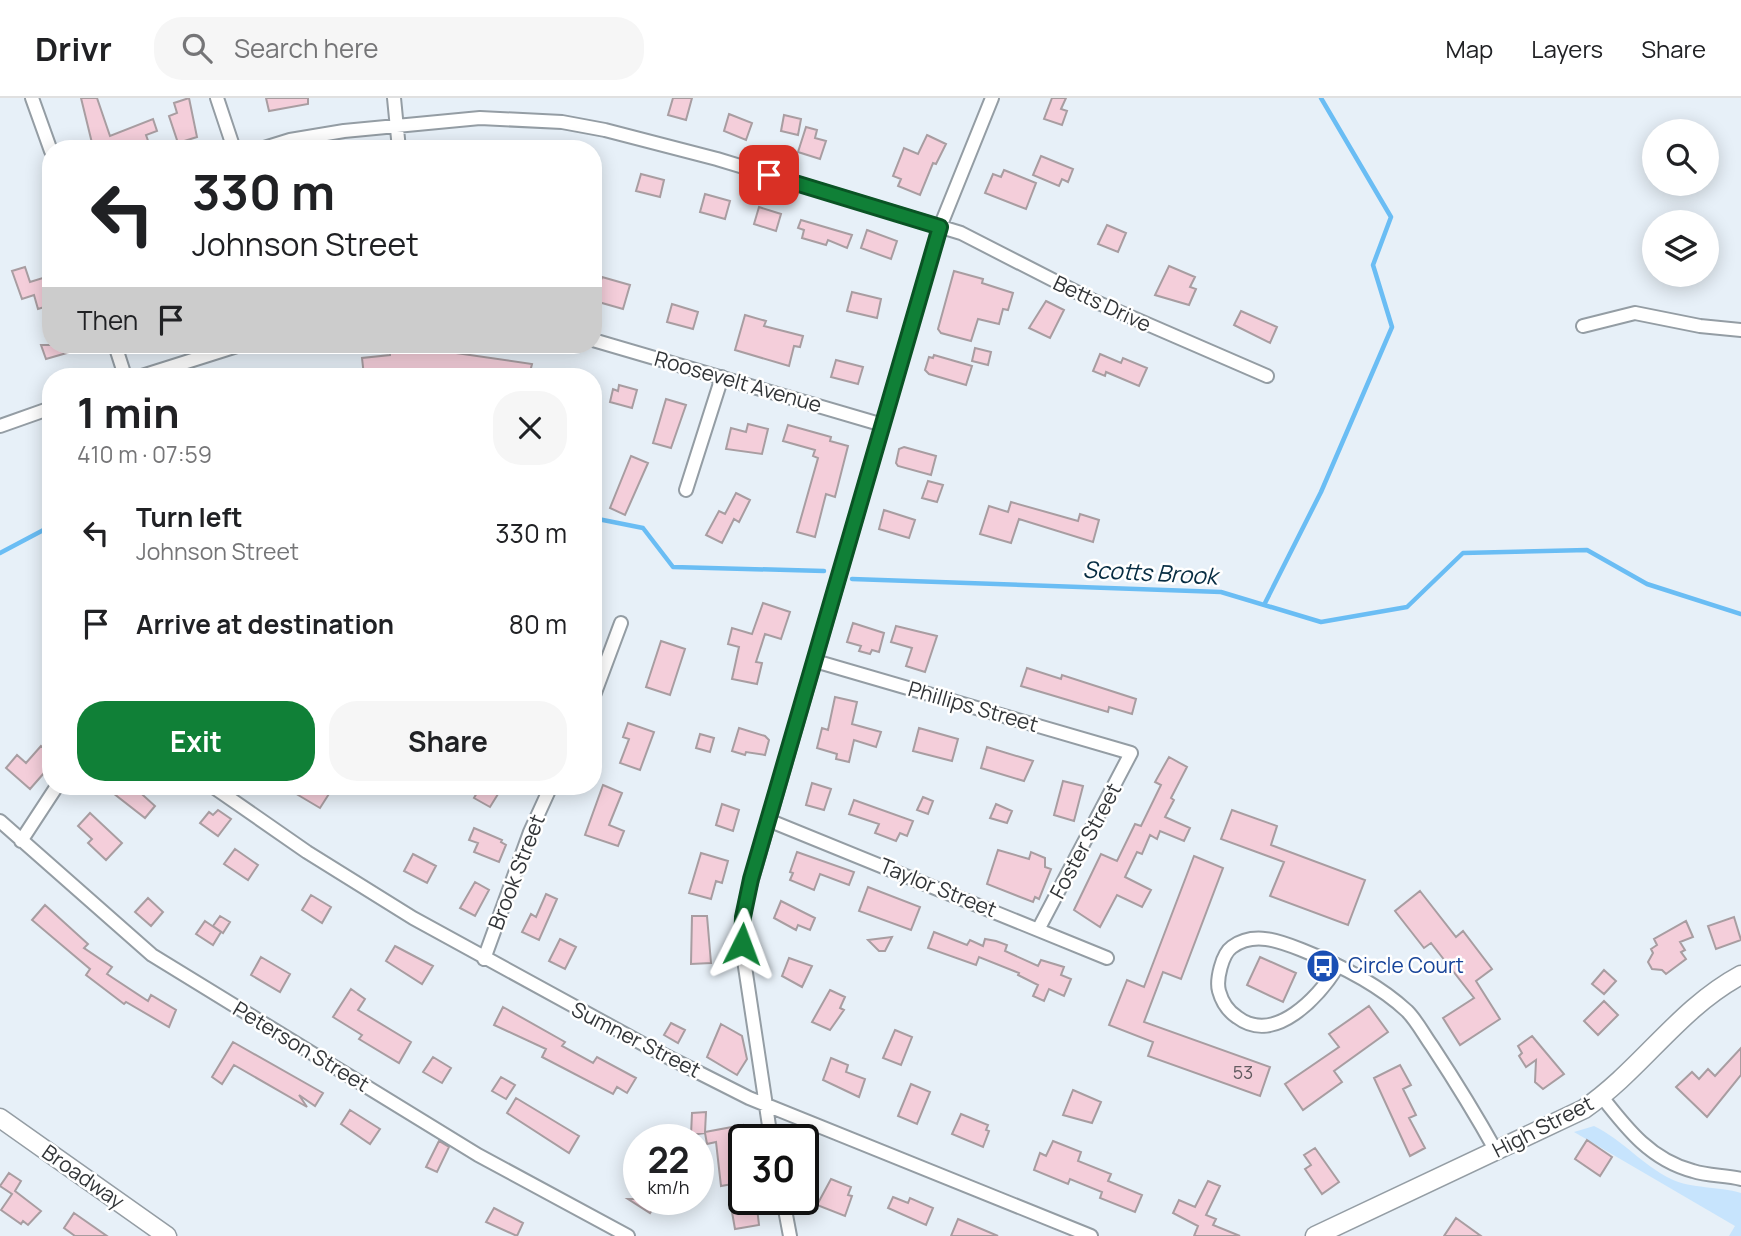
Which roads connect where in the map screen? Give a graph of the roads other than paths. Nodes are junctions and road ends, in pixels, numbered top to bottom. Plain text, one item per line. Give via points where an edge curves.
1 (32, 98) edge
2 (217, 98) edge
3 (394, 98) edge
4 (992, 98) edge
5 (397, 127) junction
6 (47, 140) edge
7 (231, 140) edge
8 (302, 140) edge
9 (398, 140) edge
10 (940, 227) junction
11 (1583, 326) dead end
12 (1741, 330) edge
13 (602, 343) edge
14 (212, 354) edge
15 (167, 368) edge
16 (1267, 376) dead end
17 (722, 377) junction
18 (42, 411) edge
19 (883, 425) junction
20 (0, 426) edge
21 (687, 490) dead end
22 (621, 623) dead end
23 (815, 661) junction
24 (602, 674) edge
25 (1131, 753) joint
26 (51, 795) edge
27 (225, 795) edge
28 (547, 795) edge
29 (768, 820) junction
30 (0, 821) edge
31 (21, 841) junction
32 (1039, 928) junction
33 (1108, 958) dead end
34 (484, 959) junction
35 (1338, 966) junction
36 (1741, 975) edge
37 (1602, 1097) junction
38 (765, 1104) junction
39 (0, 1118) edge
40 (768, 1124) edge
41 (1496, 1151) junction
42 (1741, 1179) edge
43 (786, 1215) edge
44 (165, 1235) edge
45 (628, 1236) edge
46 (790, 1236) edge
47 (1091, 1236) edge
48 (1315, 1236) edge

1 - 6 street
2 - 7 street
3 - 5 street
4 - 10 street
5 - 8 street, Betts Drive
5 - 9 street
5 - 10 street, Betts Drive via 480,118 562,122 717,159
10 - 16 street, Betts Drive
10 - 19 street
11 - 12 street via 1634,313
13 - 17 street, Roosevelt Avenue
14 - 15 street
17 - 19 street, Roosevelt Avenue
17 - 21 street
18 - 20 street
19 - 23 street
22 - 24 street
23 - 25 street, Phillips Street
23 - 29 street
25 - 32 street, Foster Street
26 - 31 street
27 - 34 street, Sumner Street via 307,852
28 - 34 street, Brook Street
29 - 32 street, Taylor Street
29 - 38 street via 742,930
30 - 31 street, Peterson Street
31 - 45 street, Peterson Street via 152,955 478,1155
32 - 33 street, Taylor Street
34 - 38 street, Sumner Street
35 - 35 street via 1275,939 1245,940 1228,949 1218,989 1228,1010 1244,1023 1272,1026 1300,1009
35 - 41 street via 1374,984 1410,1013
36 - 37 street, High Street via 1684,1014
37 - 41 street, High Street
37 - 42 street via 1639,1141 1664,1160 1696,1172
38 - 40 street
38 - 47 street, Sumner Street
39 - 44 street, Broadway
41 - 48 street, High Street
43 - 46 street

